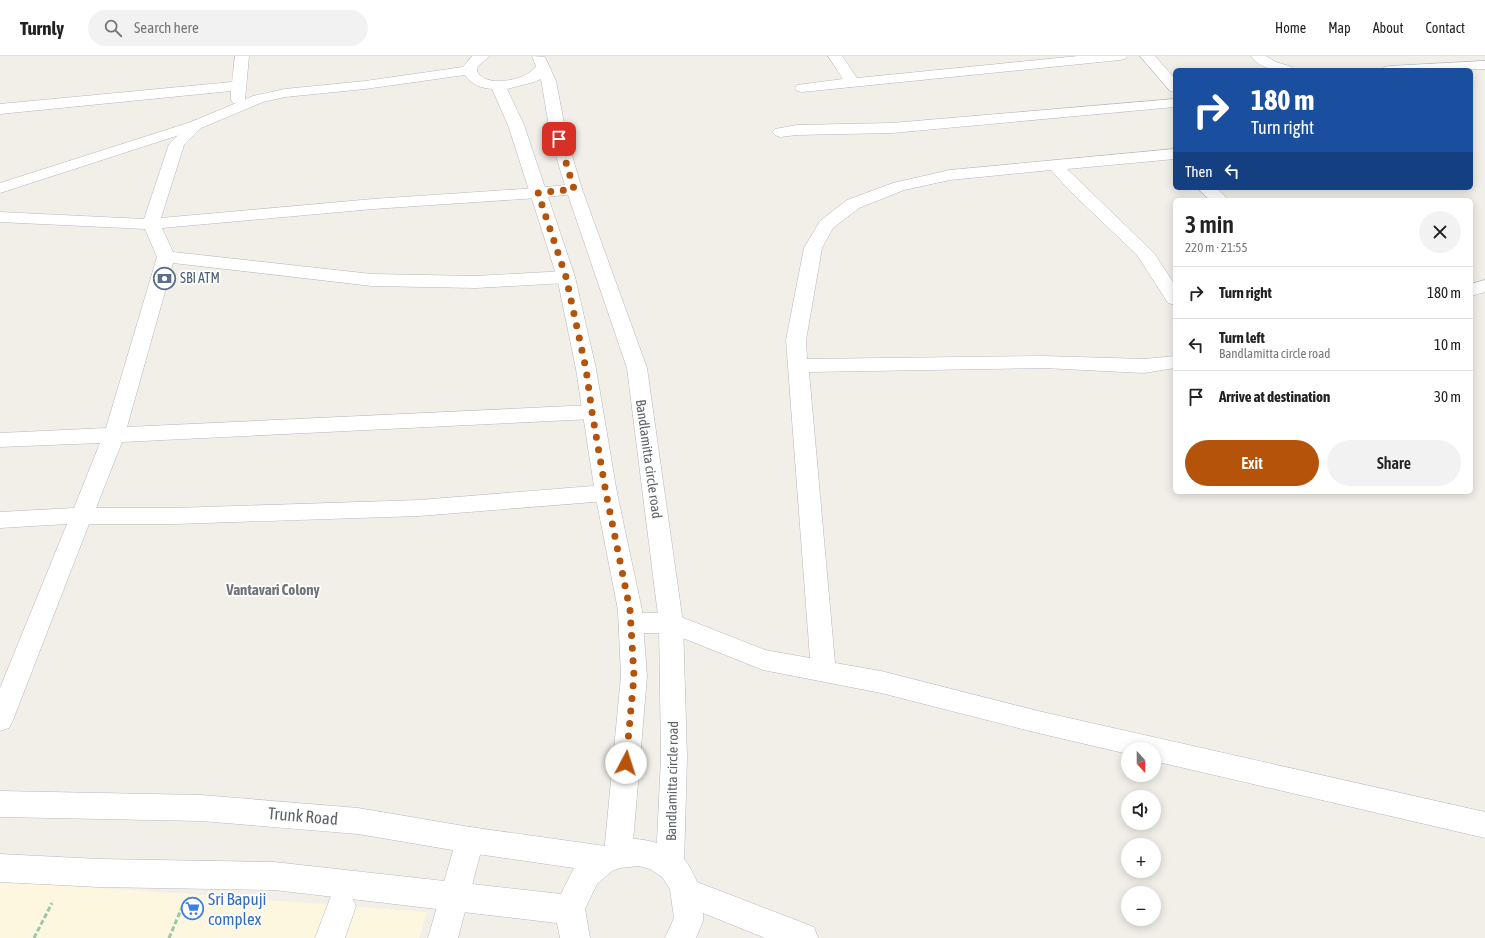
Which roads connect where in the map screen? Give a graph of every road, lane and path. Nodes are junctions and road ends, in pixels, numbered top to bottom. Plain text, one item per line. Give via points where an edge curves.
1 (242, 56) edge
2 (483, 56) edge
3 (834, 56) edge
4 (1120, 56) edge
5 (1147, 56) edge
6 (1258, 56) edge
7 (540, 62) edge
8 (1485, 65) edge
9 (1280, 68) edge
10 (1427, 68) edge
11 (470, 70) junction
12 (853, 83) junction
13 (498, 85) junction
14 (239, 86) junction
15 (1173, 86) edge
16 (802, 88) dead end
17 (1173, 103) edge
18 (238, 108) junction
19 (0, 109) edge
20 (196, 125) junction
21 (780, 132) dead end
22 (1172, 157) edge
23 (1055, 165) junction
24 (0, 188) edge
25 (574, 189) junction
26 (1207, 190) edge
27 (538, 193) junction
28 (1218, 198) edge
29 (0, 217) edge
30 (151, 224) junction
31 (166, 257) junction
32 (566, 277) junction
33 (1485, 286) edge
34 (1473, 289) edge
35 (1173, 295) edge
36 (1173, 362) edge
37 (798, 366) junction
38 (592, 412) junction
39 (114, 435) junction
40 (0, 440) edge
41 (606, 493) junction
42 (82, 516) junction
43 (0, 520) edge
44 (631, 623) junction
45 (671, 623) junction
46 (823, 671) junction
47 (0, 720) edge
48 (0, 804) edge
49 (1485, 825) edge
50 (470, 840) junction
51 (611, 856) junction
52 (670, 864) junction
53 (0, 868) edge
54 (688, 894) junction
55 (454, 898) junction
56 (341, 906) dead end
57 (570, 910) junction
58 (330, 938) edge
59 (443, 938) edge
60 (575, 938) edge
61 (680, 938) edge
62 (803, 938) edge

1 - 14 street
2 - 11 street via 471,65
3 - 12 street
4 - 12 street
5 - 15 street
6 - 9 street
7 - 13 street, Bandlamitta circle road via 539,73 522,82
7 - 25 street, Bandlamitta circle road via 549,81 559,139
8 - 10 street
11 - 13 street, Bandlamitta circle road via 472,76 478,80
11 - 18 street via 284,93 258,99
12 - 16 street
13 - 27 street via 516,125
14 - 18 street
14 - 19 street
17 - 21 street via 892,128
18 - 20 street
20 - 24 street
20 - 30 street via 177,144
22 - 23 street
23 - 35 street via 1144,252 1158,269
23 - 37 street via 950,175 899,186 853,204 826,225 812,248 796,340
25 - 27 street
25 - 45 street, Bandlamitta circle road via 637,368
26 - 28 street
27 - 30 street via 373,204
27 - 32 street
29 - 30 street
30 - 31 street
31 - 32 street via 372,280 476,282
31 - 39 street
32 - 38 street via 586,369
33 - 34 street
36 - 37 street via 1144,366 1044,362
37 - 46 street
38 - 39 street
38 - 41 street
39 - 40 street
39 - 42 street
41 - 42 street via 419,508 174,516
41 - 44 street
42 - 43 street
42 - 47 street
44 - 45 street
44 - 51 street via 634,676
45 - 46 street via 763,660
45 - 52 street, Bandlamitta circle road via 674,757
46 - 49 street via 881,682 1038,722
48 - 50 street, Trunk Road via 201,808 358,821
50 - 51 street, Trunk Road
50 - 55 street
51 - 52 street, Trunk Road via 637,852 655,855
51 - 57 street via 580,881
52 - 54 street via 682,878
53 - 55 street via 99,873 274,876
54 - 61 street via 689,919
54 - 62 street
55 - 57 street
55 - 59 street
56 - 58 street
57 - 60 street

